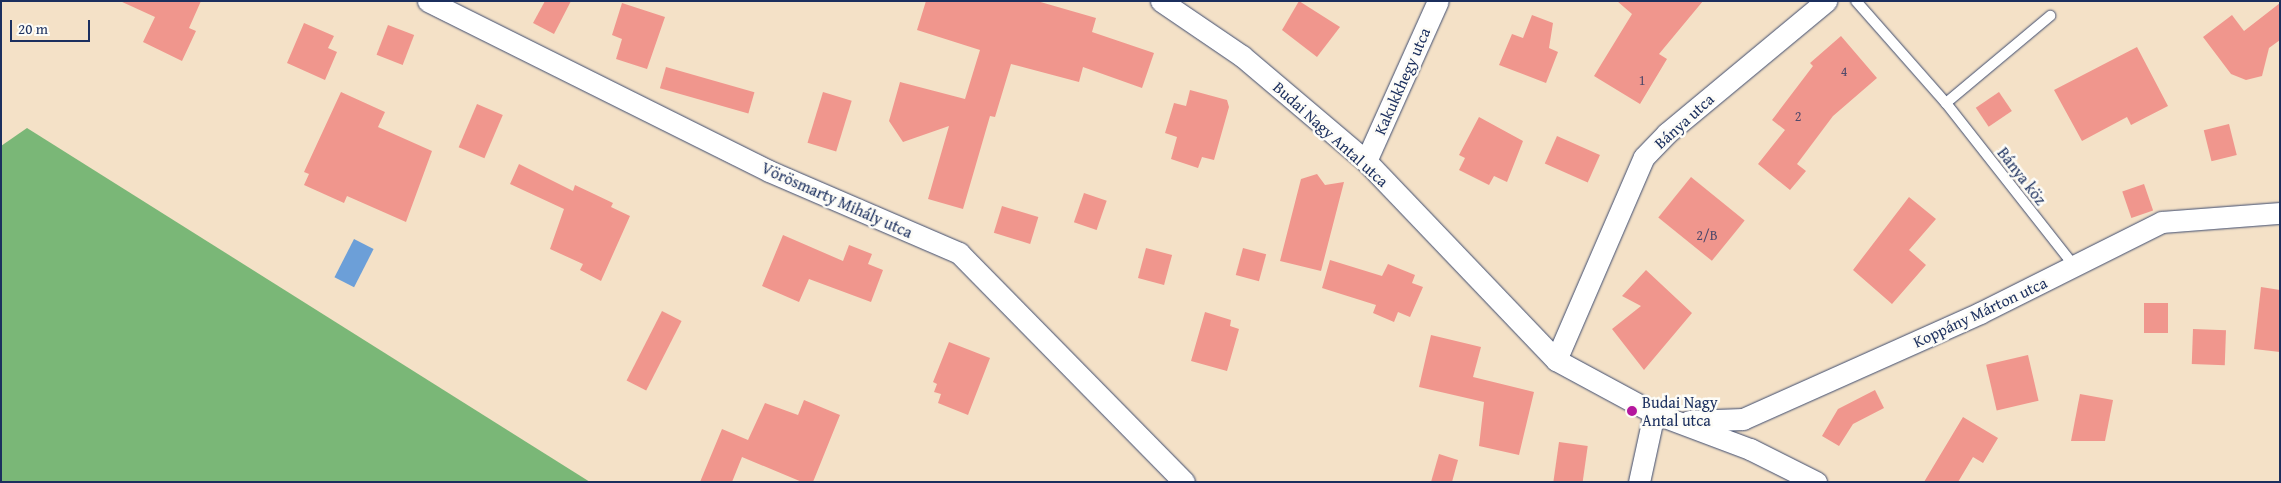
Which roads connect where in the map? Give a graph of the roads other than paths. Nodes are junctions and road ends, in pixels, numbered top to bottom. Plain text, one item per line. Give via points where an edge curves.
1 (428, 1) edge
2 (1161, 1) edge
3 (1438, 1) edge
4 (1826, 1) edge
5 (1856, 1) edge
6 (2050, 16) dead end
7 (1946, 104) junction
8 (1366, 161) junction
9 (2280, 213) edge
10 (2075, 267) junction
11 (1556, 360) junction
12 (1654, 413) junction
13 (1681, 421) junction
14 (1184, 482) edge
15 (1639, 482) edge
16 (1816, 482) edge

1 - 14 street, Vörösmarty Mihály utca via 769,171 959,253
2 - 8 street, Budai Nagy Antal utca via 1242,56
3 - 8 street, Kakukkhegy utca
4 - 11 street, Bánya utca via 1668,133 1644,157
5 - 7 lane, Bánya köz
6 - 7 lane
7 - 10 lane, Bánya köz
8 - 11 street, Budai Nagy Antal utca
9 - 10 street, Koppány Márton utca via 2162,222 2136,232
10 - 13 street, Koppány Márton utca via 1743,419
11 - 12 street, Budai Nagy Antal utca
12 - 13 street, Budai Nagy Antal utca
12 - 15 street
13 - 16 street, Budai Nagy Antal utca

